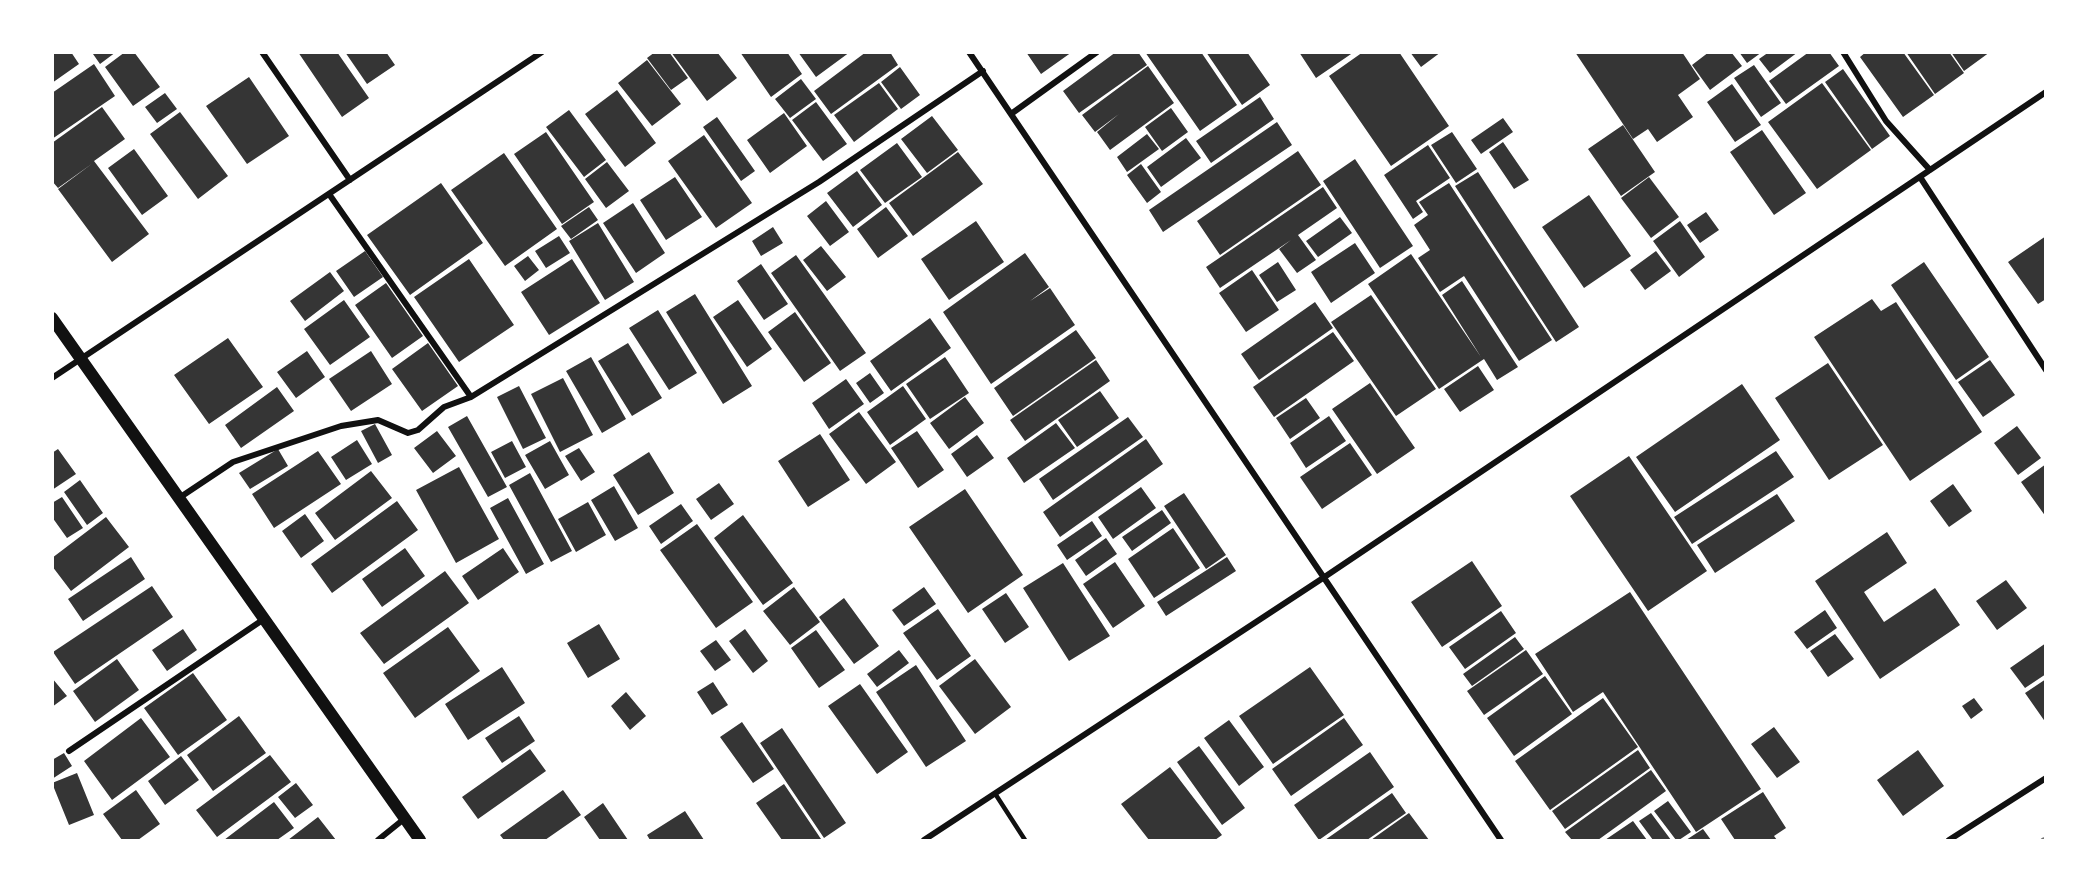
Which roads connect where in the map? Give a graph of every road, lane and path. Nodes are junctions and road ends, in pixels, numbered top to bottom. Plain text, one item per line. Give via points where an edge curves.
1 (262, 52) edge
2 (543, 52) edge
3 (969, 52) edge
4 (1097, 52) edge
5 (1843, 52) edge
6 (982, 71) junction
7 (2046, 92) edge
8 (1011, 114) junction
9 (1930, 170) junction
10 (1920, 177) junction
11 (350, 180) junction
12 (328, 194) junction
13 (52, 318) edge
14 (82, 358) junction
15 (2046, 370) edge
16 (52, 378) edge
17 (471, 397) junction
18 (179, 498) junction
19 (1323, 578) junction
20 (264, 619) junction
21 (69, 751) dead end
22 (2046, 778) edge
23 (996, 795) junction
24 (404, 819) junction
25 (378, 840) edge
26 (420, 840) edge
27 (924, 840) edge
28 (1025, 840) edge
29 (1501, 840) edge
30 (1949, 840) edge

1 - 11 street
2 - 11 street
3 - 6 street
4 - 8 street
5 - 9 street via 1886,121
6 - 8 street
6 - 17 street via 819,182
7 - 9 street
8 - 19 street
9 - 10 street
10 - 15 street
10 - 19 street
11 - 12 street
12 - 14 street
12 - 17 street
13 - 14 main road
14 - 16 street
14 - 18 main road
17 - 18 street via 444,407 418,430 408,432 378,420 366,421 233,462
18 - 20 main road
19 - 23 street
19 - 29 street
20 - 21 street
20 - 24 main road
22 - 30 street
23 - 27 street
23 - 28 lane
24 - 25 street
24 - 26 main road

